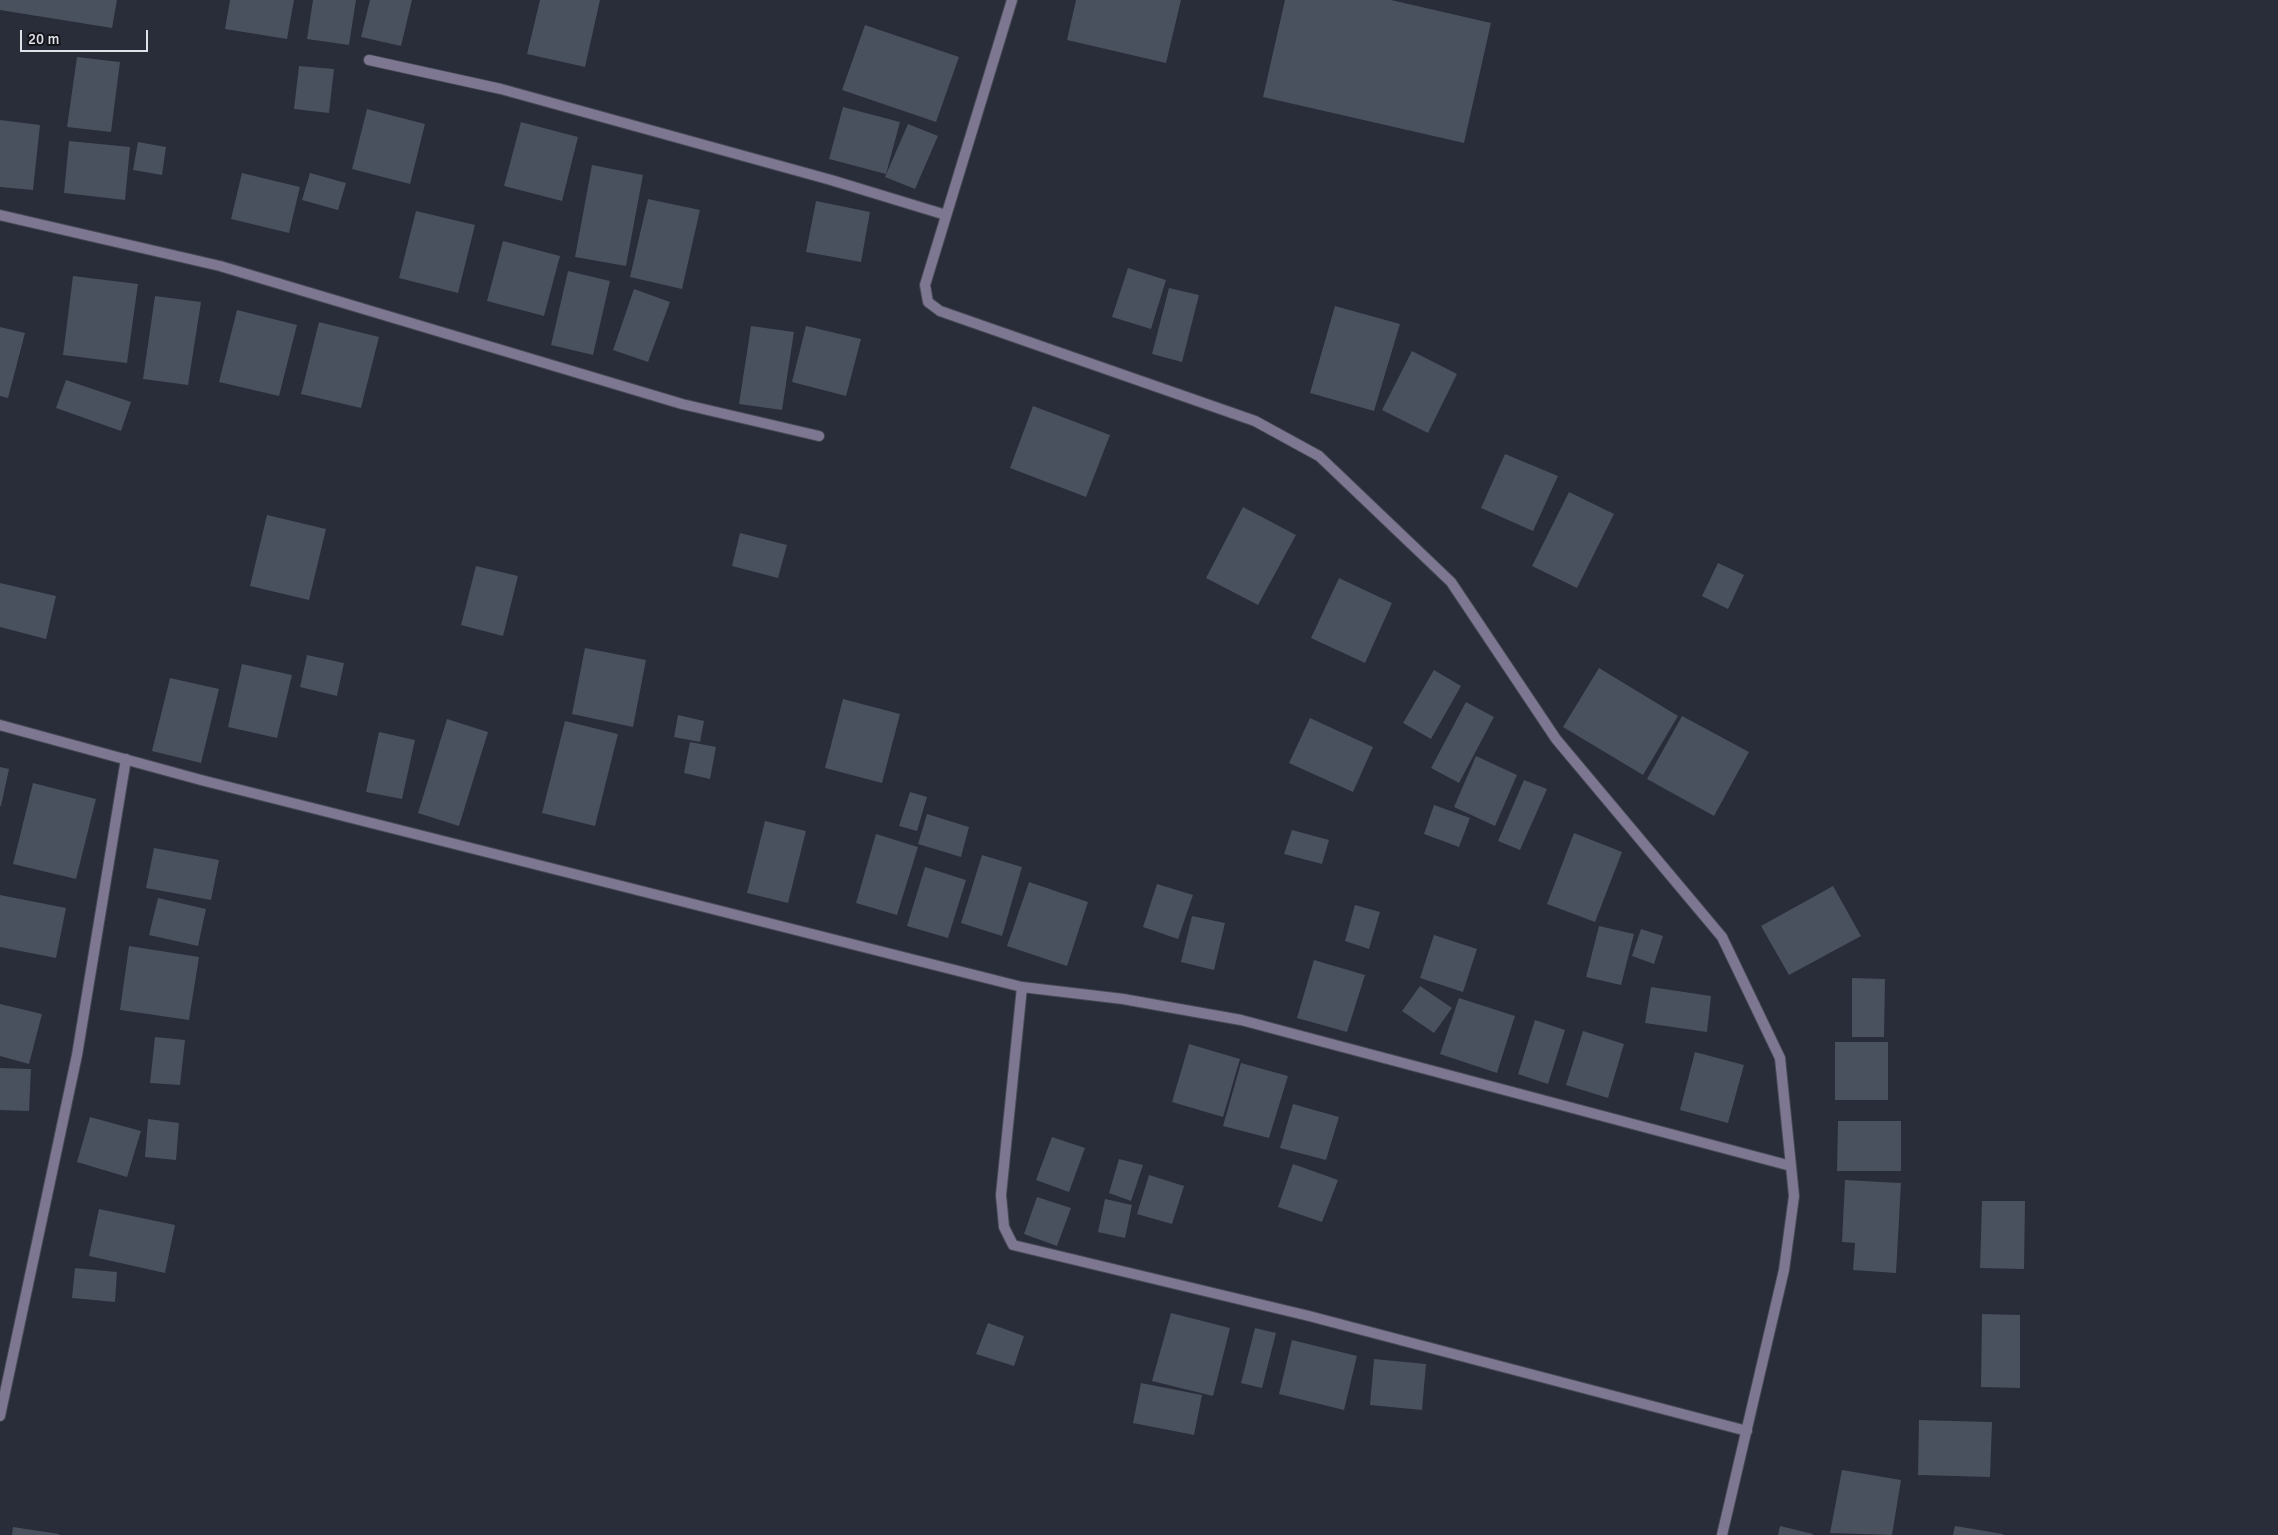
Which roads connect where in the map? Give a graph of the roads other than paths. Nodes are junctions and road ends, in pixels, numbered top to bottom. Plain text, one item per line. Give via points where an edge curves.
1 (1012, 0) edge
2 (369, 60) dead end
3 (0, 215) edge
4 (946, 215) junction
5 (819, 436) dead end
6 (0, 725) edge
7 (126, 759) junction
8 (1022, 987) junction
9 (1791, 1166) junction
10 (0, 1416) edge
11 (1747, 1431) junction
12 (1722, 1535) edge

1 - 4 street
2 - 4 street via 511,92
3 - 5 street via 220,266 682,404
4 - 9 street via 925,286 928,302 940,311 1254,421 1319,456 1451,582 1556,739 1722,937 1780,1058
6 - 7 street
7 - 8 street
7 - 10 street via 77,1055
8 - 9 street via 1123,999 1241,1020
8 - 11 street via 1001,1195 1004,1227 1013,1245 1309,1316
9 - 11 street via 1794,1196 1784,1270
11 - 12 street

